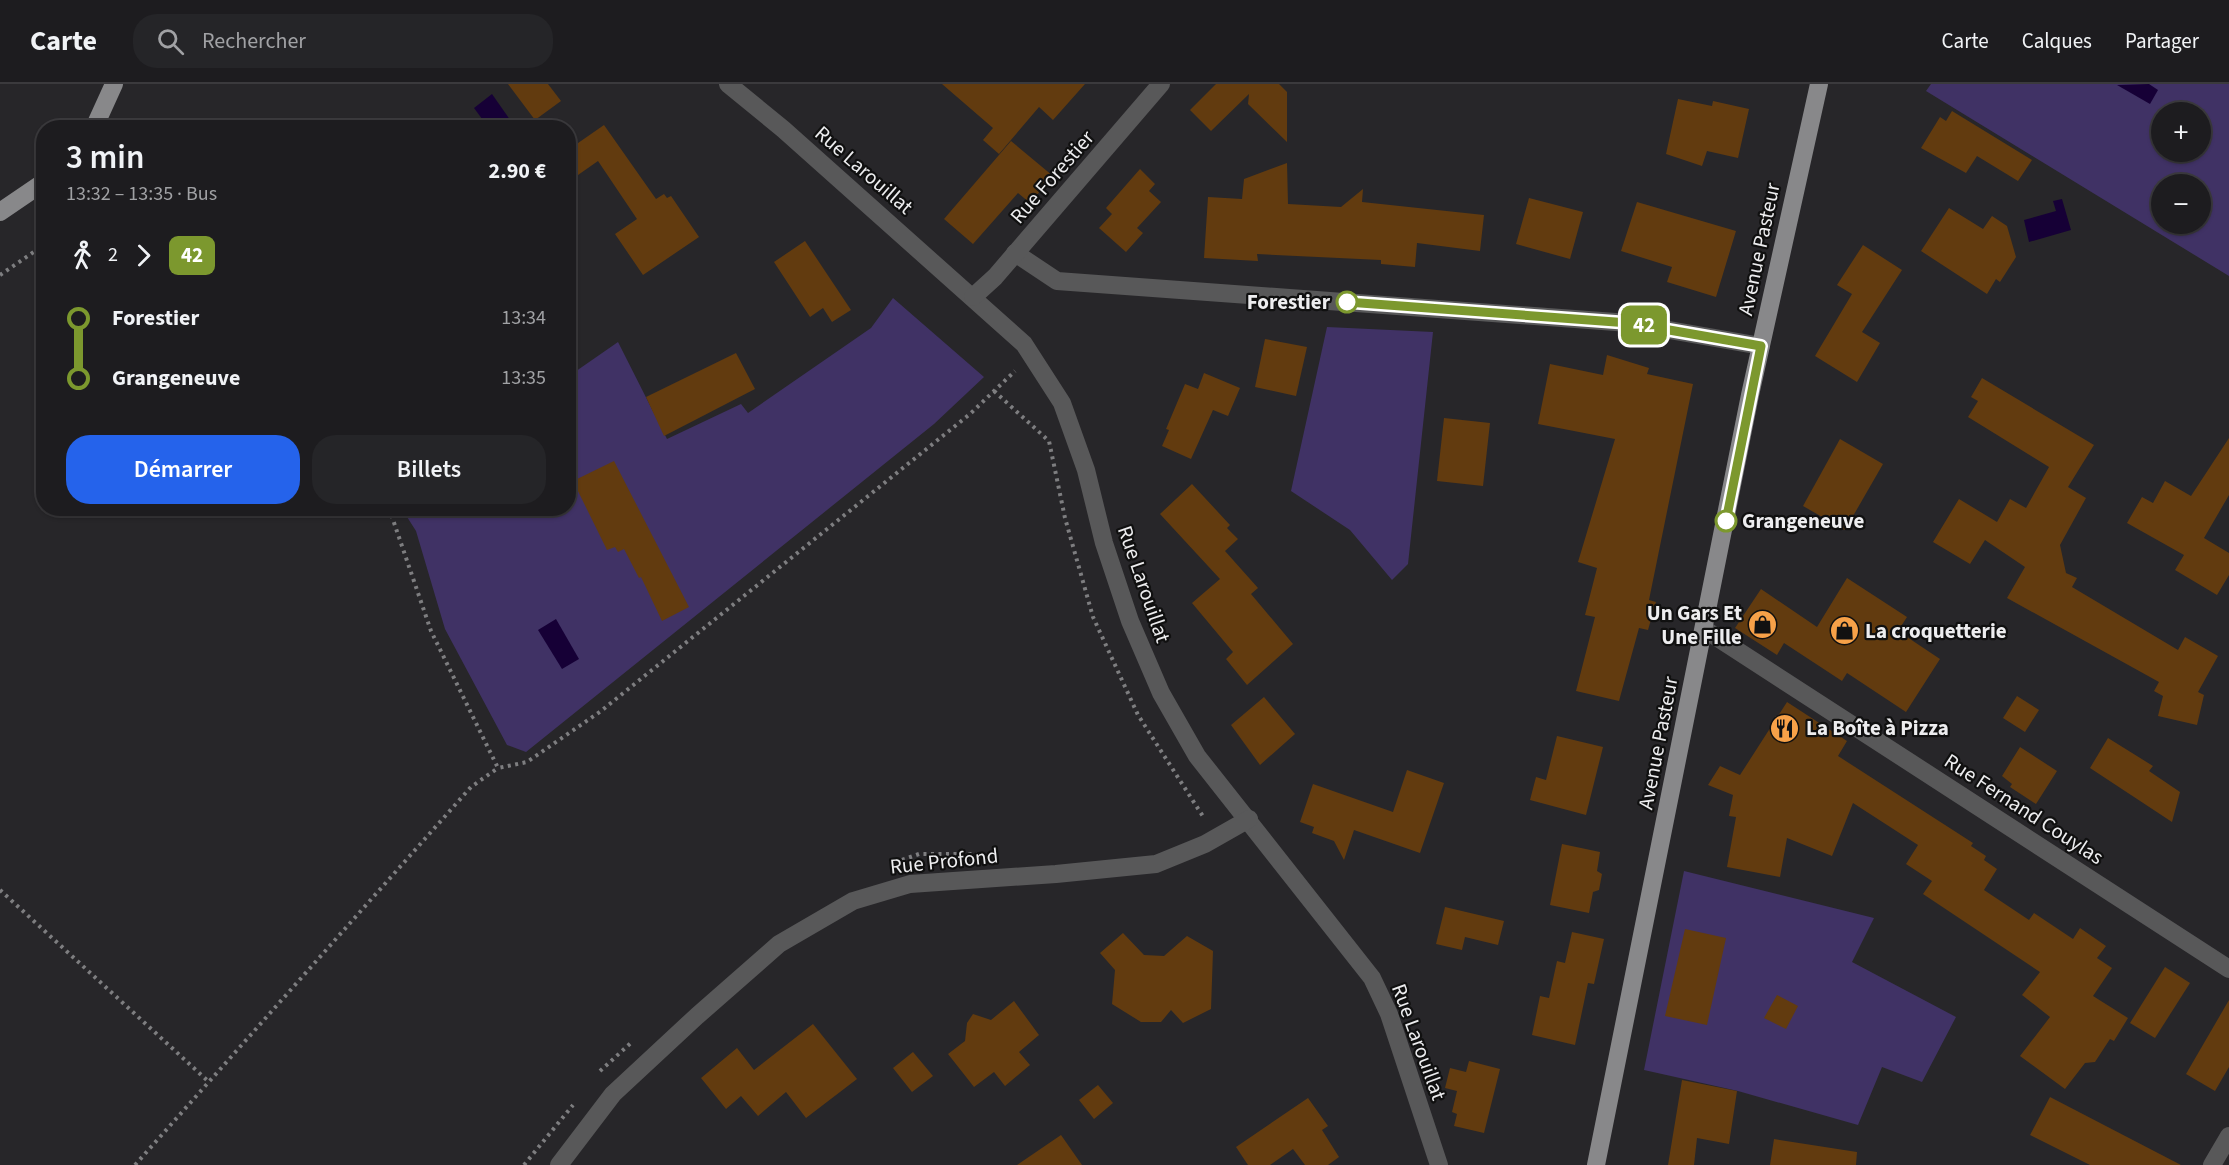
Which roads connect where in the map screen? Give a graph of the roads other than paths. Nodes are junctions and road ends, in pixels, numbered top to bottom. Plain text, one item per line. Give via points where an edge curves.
1 (114, 84) edge
2 (728, 84) edge
3 (1161, 84) edge
4 (1819, 84) edge
5 (98, 120) edge
6 (36, 187) edge
7 (0, 212) edge
8 (1016, 253) junction
9 (973, 297) junction
10 (1761, 346) junction
11 (1704, 629) junction
12 (1249, 819) junction
13 (2229, 969) edge
14 (2229, 1136) edge
15 (559, 1165) edge
16 (1439, 1165) edge
17 (1596, 1165) edge
18 (2212, 1165) edge

1 - 5 main road
2 - 9 street, Rue Larouillat
3 - 8 street, Rue Forestier
4 - 10 main road, Avenue Pasteur
6 - 7 main road
8 - 9 street, Rue Forestier
8 - 10 street via 1057,281 1629,323
9 - 12 street, Rue Larouillat via 1024,344 1062,403 1130,621 1161,693 1197,756
10 - 11 main road, Avenue Pasteur
11 - 13 street, Rue Fernand Couylas
11 - 17 main road, Avenue Pasteur
12 - 15 street, Rue Profond via 1205,844 1156,864 910,884 853,901 779,944 697,1016 613,1094
12 - 16 street, Rue Larouillat via 1372,978 1389,1014
14 - 18 street

